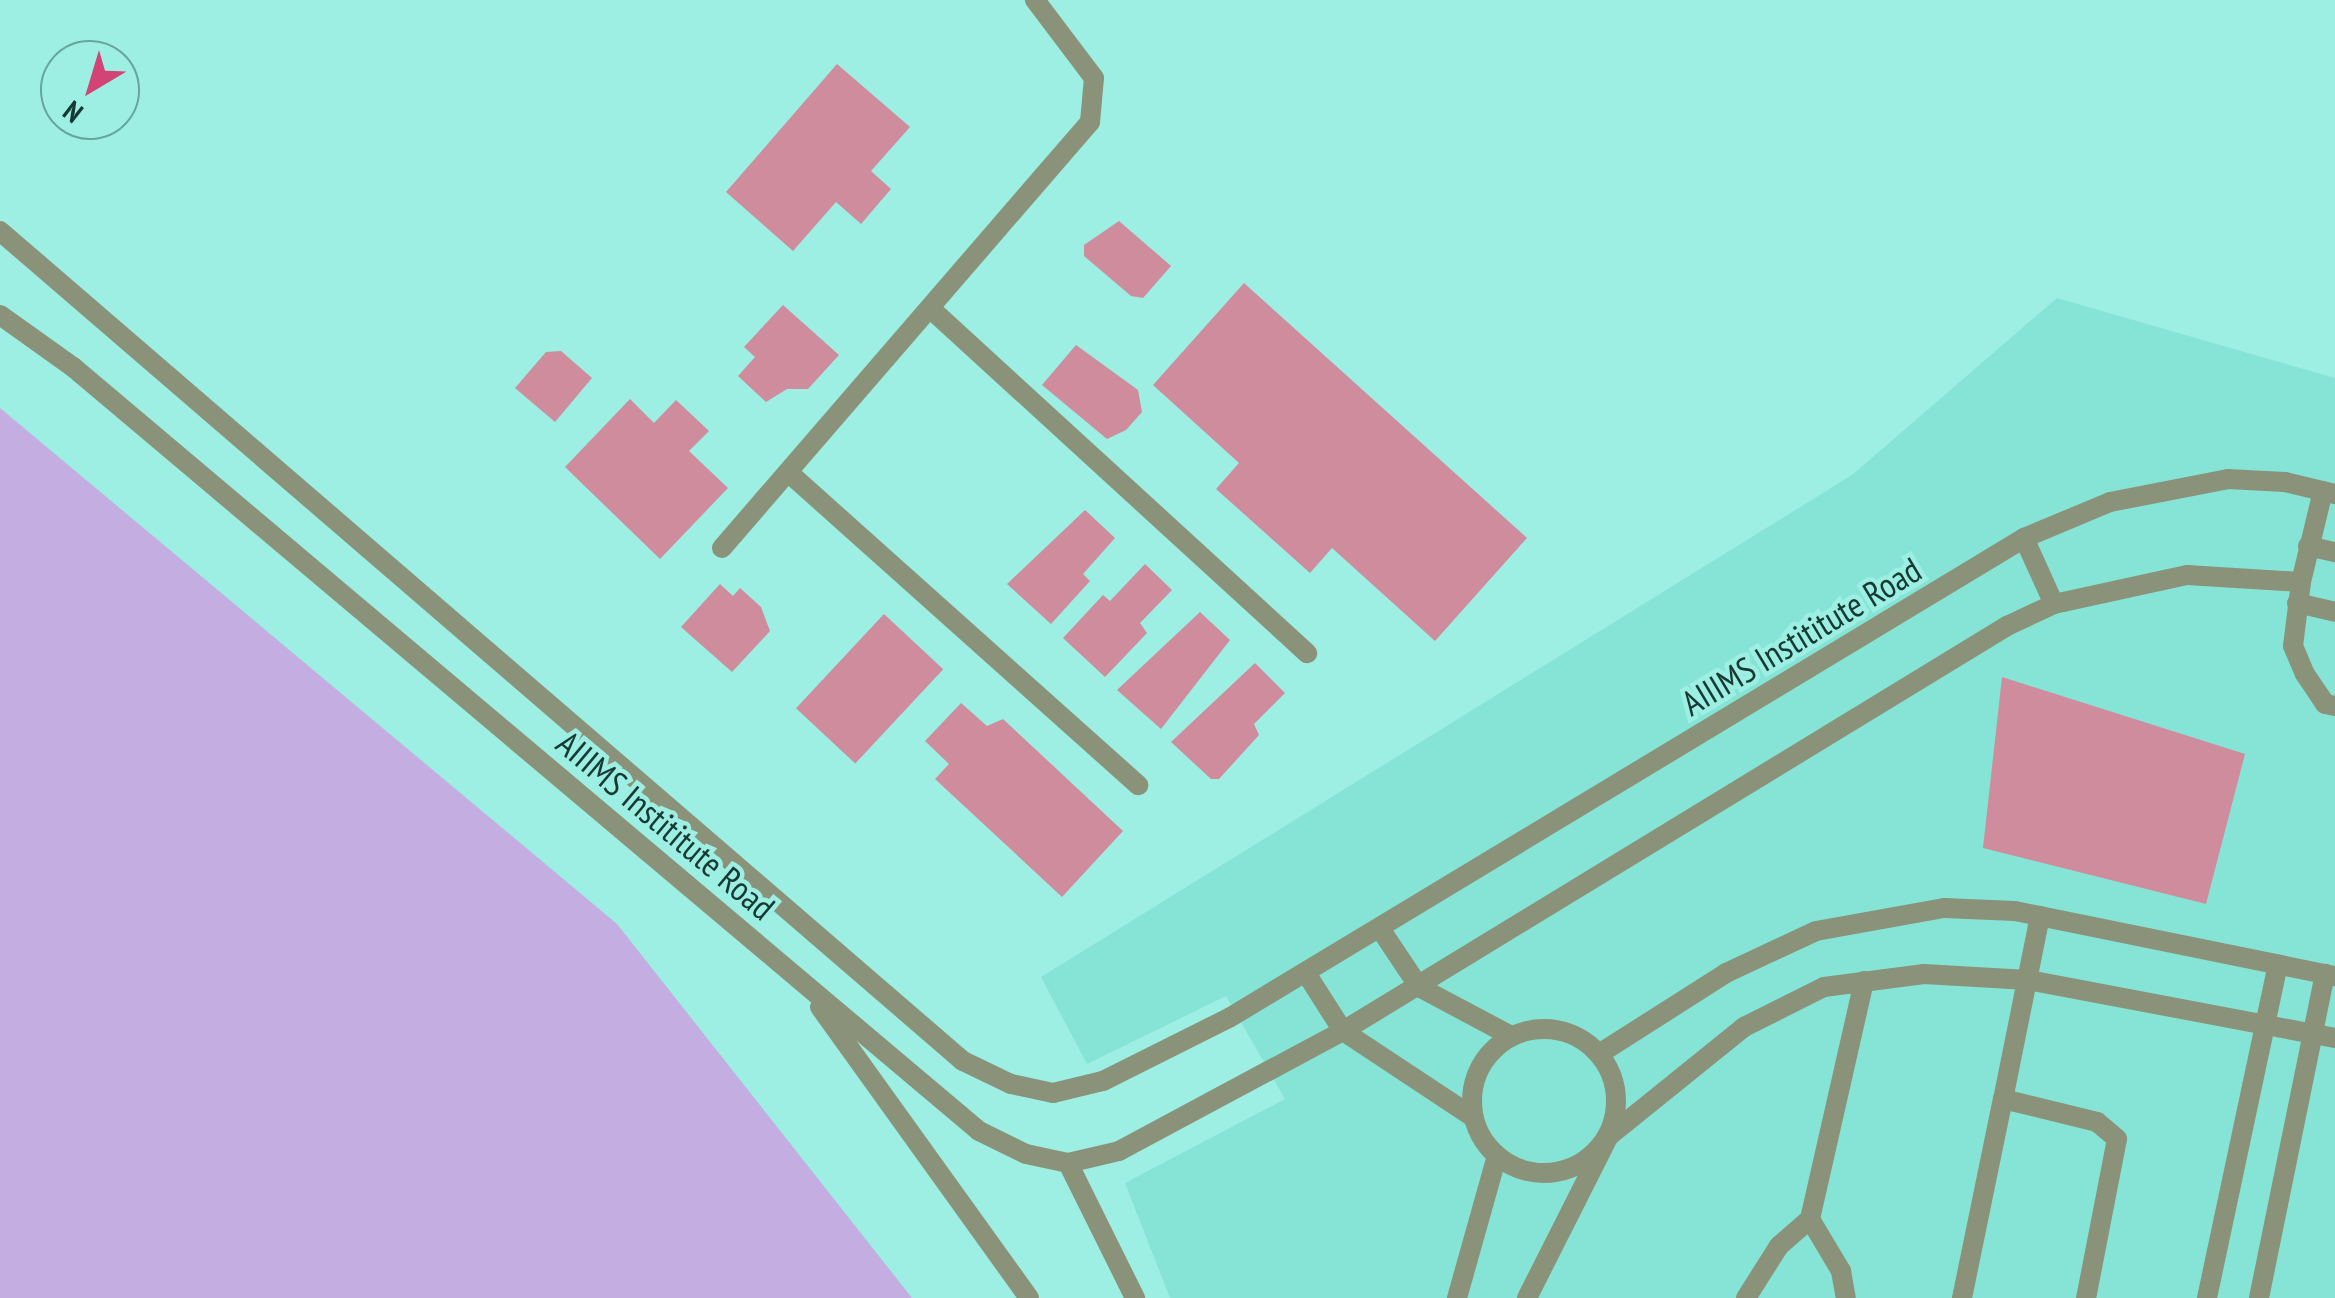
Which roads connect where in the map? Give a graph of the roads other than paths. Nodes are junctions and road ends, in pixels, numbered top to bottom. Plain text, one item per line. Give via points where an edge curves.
1 (1035, 0) edge
2 (0, 231) edge
3 (932, 309) junction
4 (0, 314) edge
5 (788, 472) junction
6 (2329, 492) edge
7 (2024, 538) junction
8 (2308, 546) junction
9 (722, 548) dead end
10 (2335, 552) edge
11 (2299, 593) junction
12 (2054, 604) junction
13 (2335, 612) edge
14 (1307, 654) dead end
15 (2335, 706) edge
16 (1138, 784) dead end
17 (2040, 916) junction
18 (1382, 930) junction
19 (2278, 964) junction
20 (1306, 973) junction
21 (2330, 975) edge
22 (2028, 980) junction
23 (1864, 981) junction
24 (803, 982) junction
25 (1418, 988) junction
26 (2266, 1026) junction
27 (1343, 1031) junction
28 (1511, 1036) junction
29 (2325, 1037) edge
30 (1598, 1054) junction
31 (2003, 1098) junction
32 (1473, 1116) junction
33 (1609, 1136) junction
34 (1497, 1156) junction
35 (1068, 1164) junction
36 (1810, 1219) junction
37 (1029, 1298) edge
38 (1135, 1298) edge
39 (1457, 1298) edge
40 (1527, 1298) edge
41 (1746, 1298) edge
42 (1846, 1298) edge
43 (1962, 1298) edge
44 (2086, 1298) edge
45 (2207, 1298) edge
46 (2259, 1298) edge

1 - 3 street via 1094,78 1090,122
2 - 20 street, AIIIMS Instititute Road via 963,1061 1011,1084 1052,1093 1103,1081
3 - 5 street
3 - 14 street
4 - 24 street, AIIIMS Instititute Road via 74,367
5 - 9 street
5 - 16 street
6 - 7 street, AIIIMS Instititute Road via 2228,479 2110,502
6 - 8 street
7 - 12 street
7 - 18 street, AIIIMS Instititute Road
8 - 10 street
8 - 11 street
11 - 12 street, AIIIMS Instititute Road via 2187,575
11 - 13 street, AIIIMS Instititute Road
11 - 15 street via 2293,646 2325,704
12 - 25 street, AIIIMS Instititute Road via 2006,626
17 - 19 street
17 - 22 street
17 - 30 street via 1944,908 1816,930 1726,973
18 - 20 street, AIIIMS Instititute Road
18 - 25 street
19 - 21 street
19 - 26 street
20 - 27 street
21 - 29 street
22 - 23 street via 1924,974
22 - 26 street
22 - 31 street
23 - 33 street via 1824,987 1744,1027
23 - 36 street
24 - 35 street, AIIIMS Instititute Road via 978,1131 1026,1154
24 - 37 street
25 - 27 street, AIIIMS Instititute Road
25 - 28 street
26 - 29 street
26 - 45 street
27 - 32 street
27 - 35 street, AIIIMS Instititute Road via 1118,1151
28 - 30 street via 1558,1030
28 - 32 street via 1478,1070
29 - 46 street
30 - 33 street via 1616,1098
31 - 43 street
31 - 44 street via 2098,1122 2117,1139
32 - 34 street
33 - 34 street via 1586,1160 1564,1170 1540,1174
33 - 40 street
34 - 39 street
35 - 38 street
36 - 41 street via 1780,1246
36 - 42 street via 1841,1271

